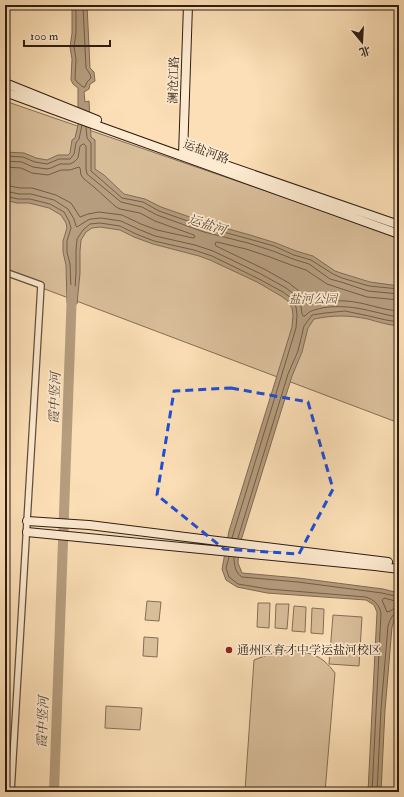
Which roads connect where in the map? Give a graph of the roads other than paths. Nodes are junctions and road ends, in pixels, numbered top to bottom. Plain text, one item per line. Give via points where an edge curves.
1 (188, 5) edge
2 (5, 83) edge
3 (5, 92) edge
4 (73, 114) junction
5 (184, 153) junction
6 (399, 225) edge
7 (399, 234) edge
8 (5, 272) edge
9 (28, 521) junction
10 (27, 532) junction
11 (399, 564) edge
12 (399, 569) edge
13 (11, 792) edge

1 - 5 street, 澜沧江路
2 - 4 street, 运盐河路
3 - 4 street, 运盐河路
4 - 5 street, 运盐河路
5 - 6 street, 运盐河路
5 - 7 street, 运盐河路
8 - 9 street via 42,285
9 - 10 street
9 - 11 street via 89,525
10 - 12 street
10 - 13 street

